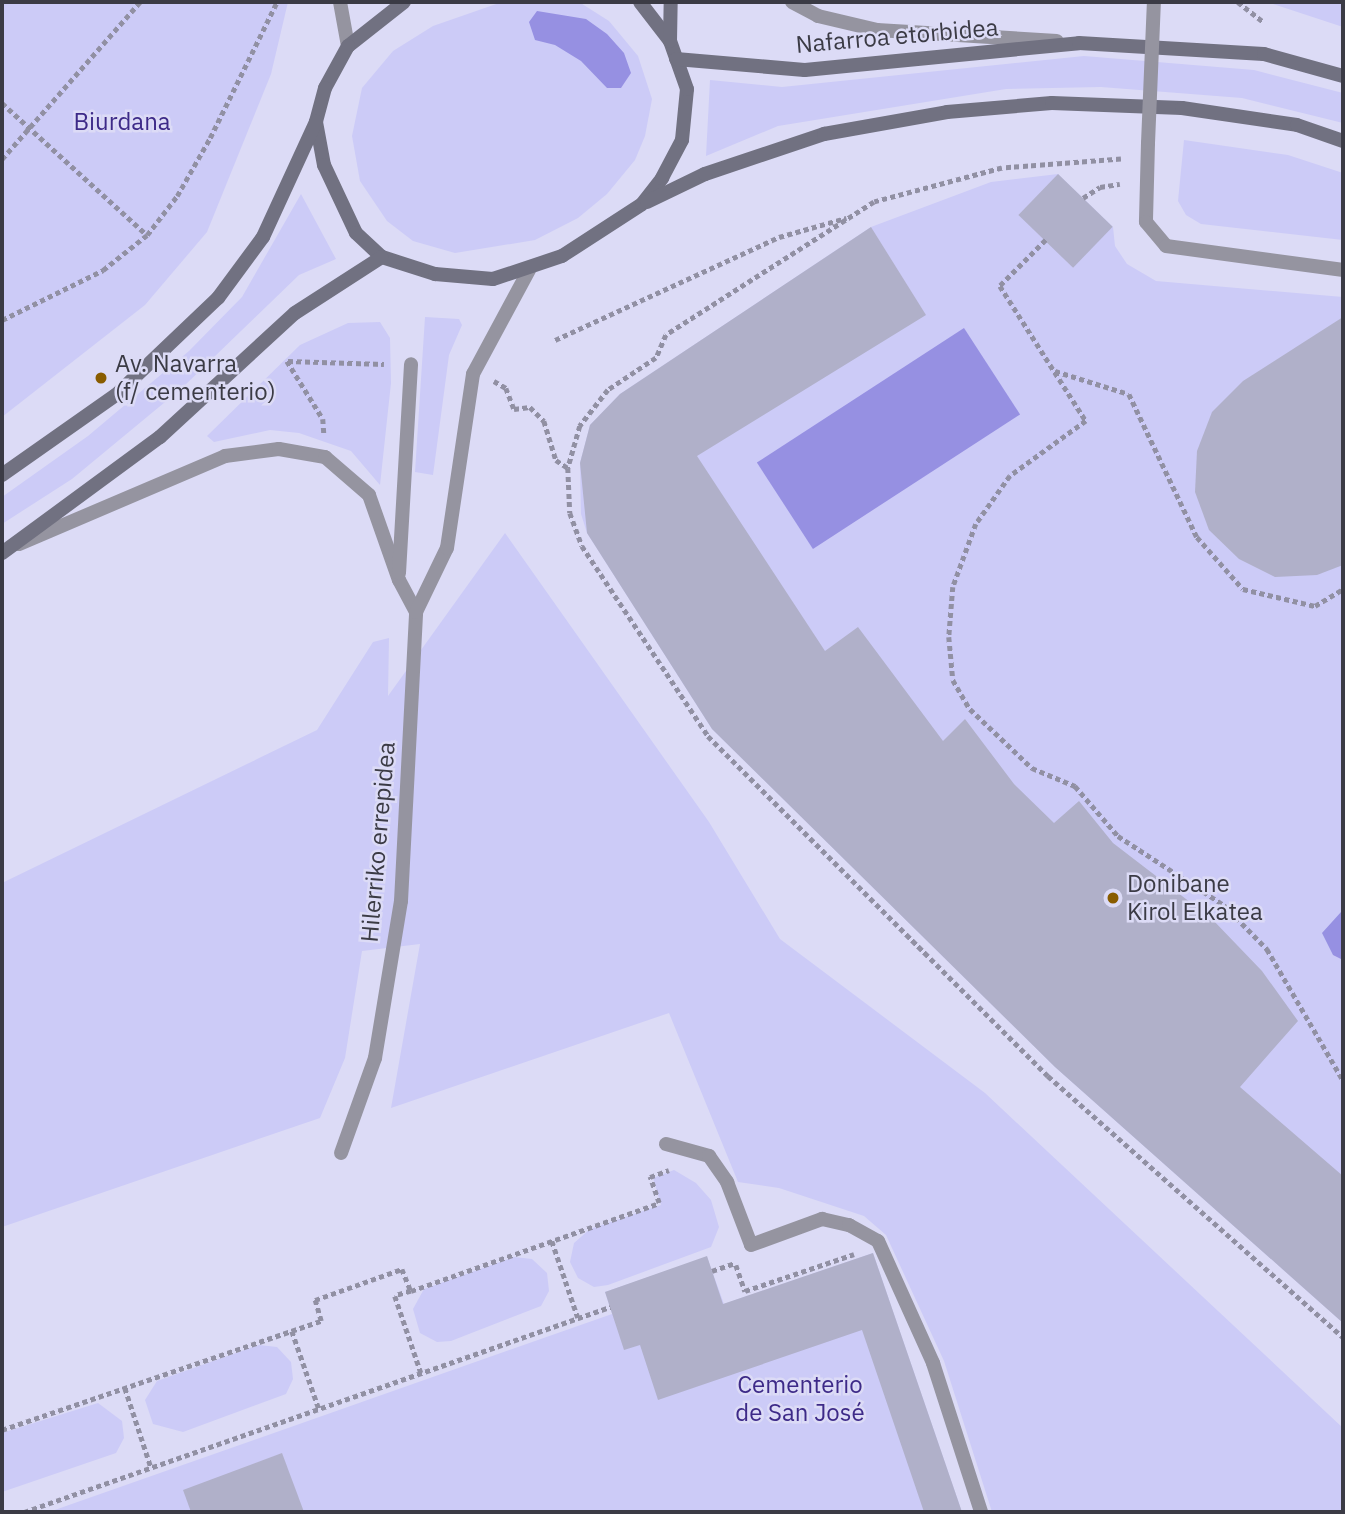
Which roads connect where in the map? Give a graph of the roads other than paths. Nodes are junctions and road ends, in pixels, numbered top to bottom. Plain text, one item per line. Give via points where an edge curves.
1 (340, 2) edge
2 (404, 2) edge
3 (640, 2) edge
4 (671, 2) edge
5 (793, 2) edge
6 (1154, 2) edge
7 (670, 41) junction
8 (1079, 43) junction
9 (348, 46) junction
10 (676, 59) junction
11 (1343, 76) edge
12 (316, 122) junction
13 (1343, 141) edge
14 (642, 204) junction
15 (382, 257) junction
16 (529, 270) junction
17 (1343, 270) edge
18 (411, 364) dead end
19 (2, 475) edge
20 (18, 545) junction
21 (2, 553) edge
22 (399, 580) junction
23 (416, 612) junction
24 (666, 1144) dead end
25 (341, 1153) dead end
26 (981, 1512) edge

1 - 9 street
2 - 9 main road
3 - 7 main road
4 - 7 main road
5 - 8 street, Nafarroa etorbidea via 818,16 877,30
6 - 17 street, bridge via 1146,222 1166,246
7 - 10 main road
8 - 10 main road, Nafarroa etorbidea via 805,71
8 - 11 main road, Nafarroa etorbidea via 1264,54
9 - 12 main road via 325,88
10 - 14 main road via 687,89 682,140
12 - 15 main road via 336,200 356,233
12 - 19 main road via 263,237 218,298 116,395
13 - 14 main road via 1297,125 1182,108 1052,103 973,110 824,134 705,174
14 - 16 main road via 562,256
15 - 16 main road via 435,274 493,279
15 - 20 main road via 295,313 160,437
16 - 23 street, Hilerriko errepidea via 473,374 447,548
18 - 22 street
20 - 21 main road
20 - 22 street via 225,456 279,449 325,457 369,495
22 - 23 street
23 - 25 street, Hilerriko errepidea via 401,901 375,1058
24 - 26 street via 709,1156 727,1182 751,1245 822,1219 849,1225 878,1241 933,1363

